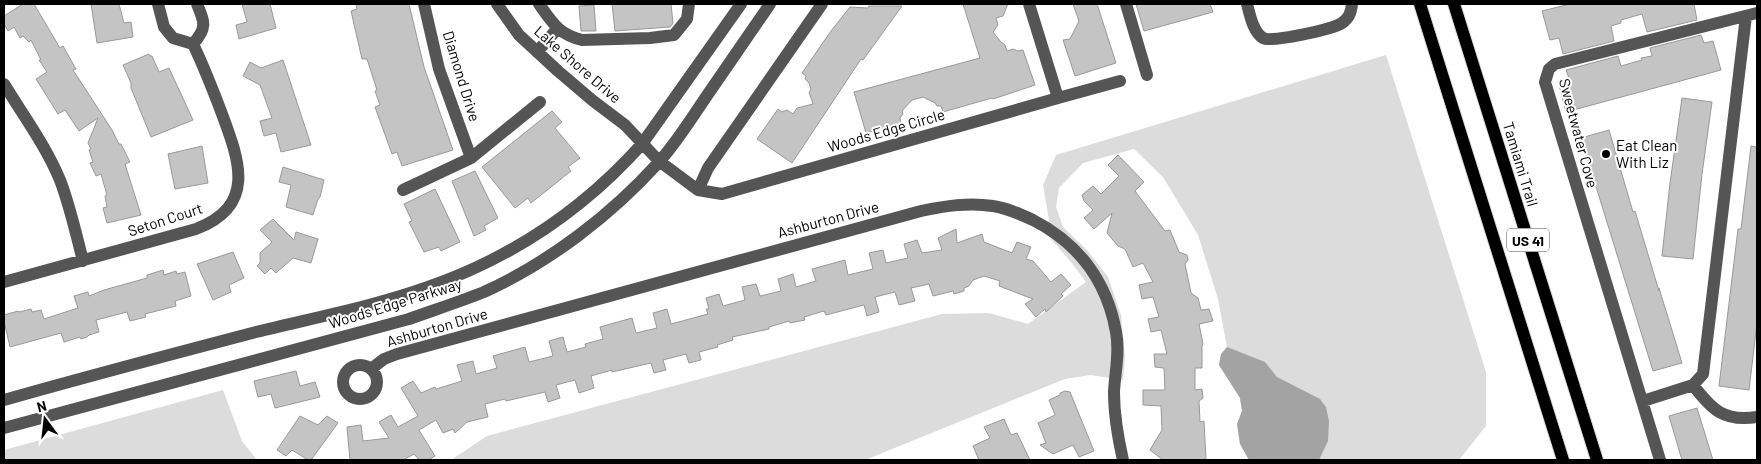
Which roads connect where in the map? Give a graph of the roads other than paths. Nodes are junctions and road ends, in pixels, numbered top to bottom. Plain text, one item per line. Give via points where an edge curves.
1 (158, 4) edge
2 (197, 4) edge
3 (424, 4) edge
4 (497, 4) edge
5 (539, 4) edge
6 (689, 4) edge
7 (741, 4) edge
8 (770, 4) edge
9 (822, 4) edge
10 (1030, 4) edge
11 (1126, 4) edge
12 (1247, 4) edge
13 (1352, 4) edge
14 (1420, 4) edge
15 (1454, 4) edge
16 (1752, 14) edge
17 (557, 29) junction
18 (193, 44) junction
19 (537, 52) junction
20 (1147, 74) dead end
21 (1120, 81) dead end
22 (4, 84) edge
23 (1058, 98) junction
24 (540, 102) dead end
25 (642, 144) junction
26 (471, 158) junction
27 (659, 161) junction
28 (403, 190) dead end
29 (698, 190) junction
30 (83, 261) junction
31 (4, 282) edge
32 (371, 369) dead end
33 (1693, 385) junction
34 (4, 400) edge
35 (1642, 401) junction
36 (1757, 417) edge
37 (4, 428) edge
38 (1553, 428) junction
39 (1123, 460) edge
40 (1563, 460) edge
41 (1571, 460) edge
42 (1597, 460) edge
43 (1660, 460) edge

1 - 18 street via 164,27 173,38
2 - 18 street via 203,19 203,33
3 - 26 street, Diamond Drive via 439,69
4 - 19 street, Lake Shore Drive via 519,35
5 - 17 street
6 - 17 street via 687,19 679,31 667,37 582,40 571,38
7 - 25 street, Woods Edge Parkway
8 - 27 street, Woods Edge Parkway
9 - 29 street via 708,168
10 - 23 street
11 - 20 street
12 - 13 street via 1258,35 1265,40 1280,40 1340,24 1350,15
14 - 38 main road, US 41
15 - 42 main road, Tamiami Trail / US 41
16 - 33 street, Sweetwater Cove via 1703,374
16 - 35 street, Sweetwater Cove via 1555,64 1549,69 1545,82
17 - 19 street
18 - 30 street, Seton Court via 234,147 238,187 232,203 209,224
19 - 25 street, Lake Shore Drive via 625,125
21 - 23 street, Woods Edge Circle
22 - 30 street via 46,151 59,179
23 - 29 street, Woods Edge Circle via 722,194
24 - 26 street, Diamond Drive
25 - 27 street, Woods Edge Circle
25 - 34 street, Woods Edge Parkway via 611,178 559,220 470,271 397,297
26 - 28 street, Diamond Drive
27 - 29 street, Woods Edge Circle
27 - 37 street, Woods Edge Parkway via 609,210 558,250 529,268 458,302 409,319
30 - 31 street, Seton Court
32 - 39 street, Ashburton Drive via 384,358 397,354 922,211 958,205 992,206 1026,216 1060,237 1082,258 1101,287 1116,333 1114,414
33 - 35 street
33 - 36 street via 1717,412 1734,418
35 - 43 street, Sweetwater Cove
38 - 40 main road, US 41
38 - 41 main road

